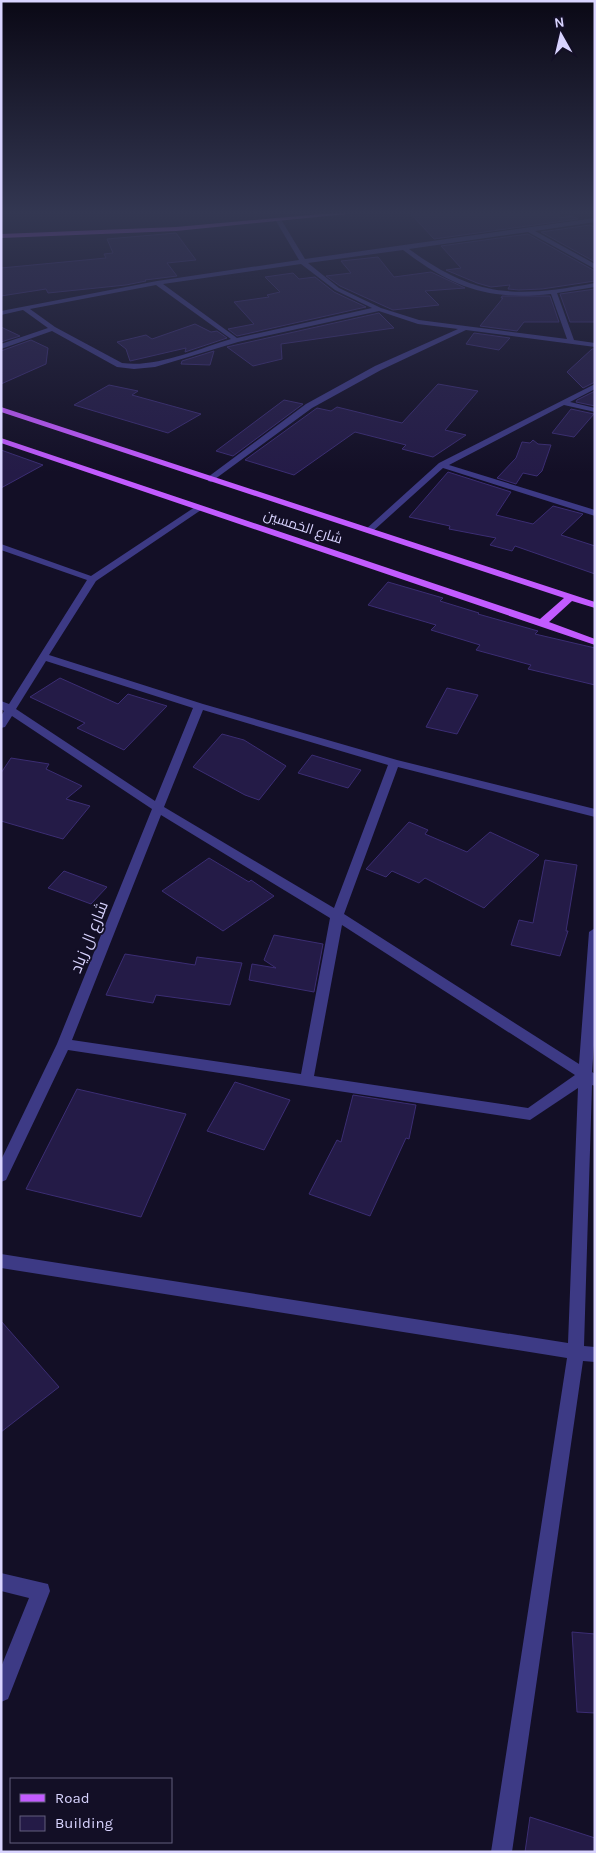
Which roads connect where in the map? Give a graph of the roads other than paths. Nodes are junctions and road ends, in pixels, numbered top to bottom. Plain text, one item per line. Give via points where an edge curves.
1 (71, 299) edge
2 (179, 299) edge
3 (359, 299) edge
4 (557, 299) edge
5 (24, 308) junction
6 (379, 309) junction
7 (1, 313) edge
8 (467, 327) junction
9 (53, 328) junction
10 (236, 340) junction
11 (571, 341) junction
12 (595, 346) edge
13 (1, 347) edge
14 (595, 386) edge
15 (562, 402) junction
16 (1, 410) edge
17 (595, 410) edge
18 (1, 440) edge
19 (442, 465) junction
20 (211, 479) junction
21 (198, 508) junction
22 (595, 513) edge
23 (369, 530) junction
24 (1, 547) edge
25 (92, 579) junction
26 (571, 598) junction
27 (595, 605) edge
28 (542, 623) junction
29 (595, 642) edge
30 (44, 656) junction
31 (199, 706) junction
32 (6, 707) edge
33 (1, 725) edge
34 (394, 763) junction
35 (158, 808) junction
36 (595, 813) edge
37 (337, 916) junction
38 (595, 932) edge
39 (64, 1044) junction
40 (590, 1078) edge
41 (307, 1079) junction
42 (1, 1176) edge
43 (1, 1261) edge
44 (576, 1353) junction
45 (595, 1355) edge
46 (1, 1582) edge
47 (1, 1692) edge
48 (501, 1852) edge

1 - 5 street
2 - 10 street
3 - 6 street
4 - 11 street
5 - 7 street
5 - 9 street
6 - 8 street via 418,322
6 - 10 street
8 - 11 street
8 - 20 street via 378,368 309,406
9 - 10 street via 120,365 134,367 152,365
9 - 13 street
11 - 12 street
14 - 15 street
15 - 17 street
15 - 19 street
16 - 20 main road, شارع الخمسين
18 - 21 main road, شارع الخمسين
19 - 22 street
19 - 23 street
20 - 23 main road, شارع الخمسين
21 - 25 street
21 - 28 main road, شارع الخمسين
23 - 26 main road, شارع الخمسين
24 - 25 street
25 - 30 street
26 - 27 main road, شارع الخمسين
26 - 28 main road
28 - 29 main road, شارع الخمسين
30 - 31 street
30 - 32 street
31 - 34 street
31 - 35 street, شارع ال زياد
32 - 33 street
32 - 35 street
34 - 36 street
34 - 37 street
35 - 37 street
35 - 39 street, شارع ال زياد
37 - 40 street
37 - 41 street
38 - 40 street
39 - 41 street
39 - 42 street, شارع ال زياد
40 - 41 street via 530,1114
40 - 44 street
43 - 44 street
44 - 45 street
44 - 48 street
46 - 47 street via 41,1591

